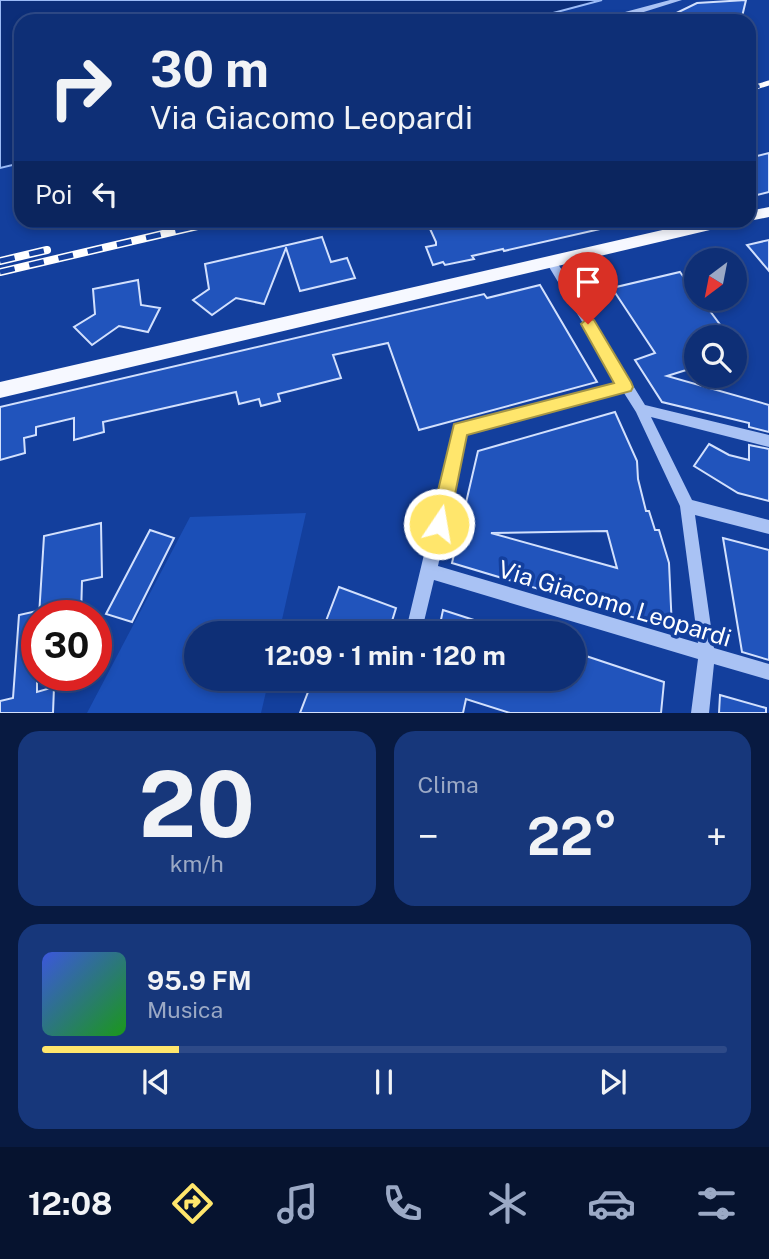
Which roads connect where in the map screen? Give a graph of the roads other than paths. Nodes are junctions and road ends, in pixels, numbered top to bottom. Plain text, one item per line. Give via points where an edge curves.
1 (678, 0) edge
2 (628, 14) edge
3 (698, 228) edge
4 (551, 262) junction
5 (625, 387) junction
6 (0, 390) edge
7 (641, 409) junction
8 (769, 441) edge
9 (687, 506) junction
10 (769, 527) edge
11 (429, 571) junction
12 (416, 621) edge
13 (706, 653) junction
14 (769, 672) edge
15 (700, 713) edge

1 - 2 street
3 - 4 main road
4 - 5 street
4 - 6 main road
5 - 7 street
5 - 11 street via 460,429
7 - 8 street
7 - 9 street
9 - 10 street
9 - 13 street
11 - 12 lane
11 - 13 street, Via Giacomo Leopardi
13 - 14 street, Via Giacomo Leopardi
13 - 15 street

